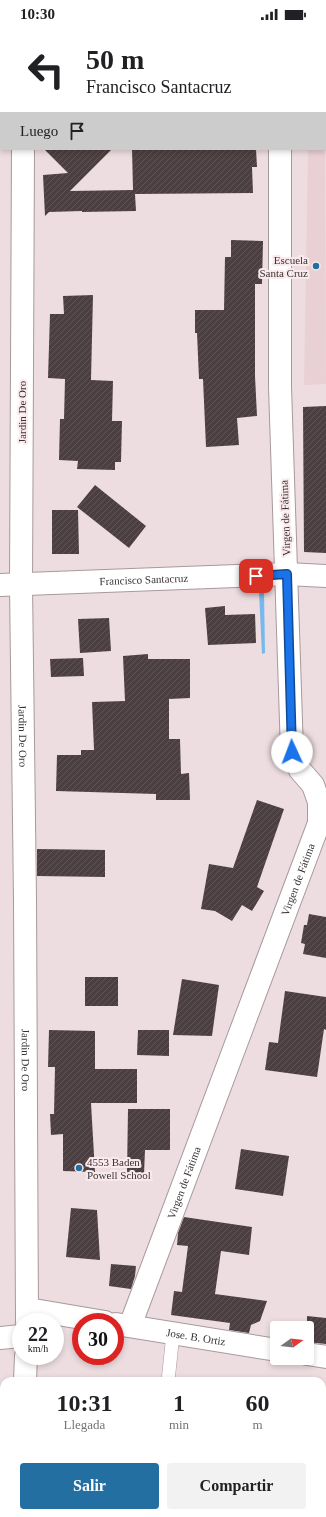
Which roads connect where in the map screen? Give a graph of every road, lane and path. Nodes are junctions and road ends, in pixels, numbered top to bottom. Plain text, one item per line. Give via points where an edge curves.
1 (23, 150) edge
2 (280, 150) edge
3 (287, 574) junction
4 (326, 576) edge
5 (10, 585) edge
6 (27, 1313) edge
7 (124, 1320) edge
8 (124, 1325) edge
9 (173, 1334) junction
10 (12, 1337) edge
11 (0, 1338) edge
12 (270, 1349) edge
13 (314, 1355) edge
14 (326, 1357) edge
15 (26, 1365) edge
16 (25, 1377) edge
17 (168, 1377) edge

1 - 5 street, Jardin De Oro
2 - 3 street, Virgen de Fátima via 280,387
3 - 4 street, Francisco Santacruz
3 - 5 street, Francisco Santacruz
3 - 7 street, Virgen de Fátima via 292,752 300,770 313,785 320,802 319,823
5 - 6 street, Jardin De Oro
8 - 9 street, Jose. B. Ortiz
9 - 12 street, Jose. B. Ortiz
9 - 17 lane
10 - 11 street
13 - 14 street
15 - 16 street

